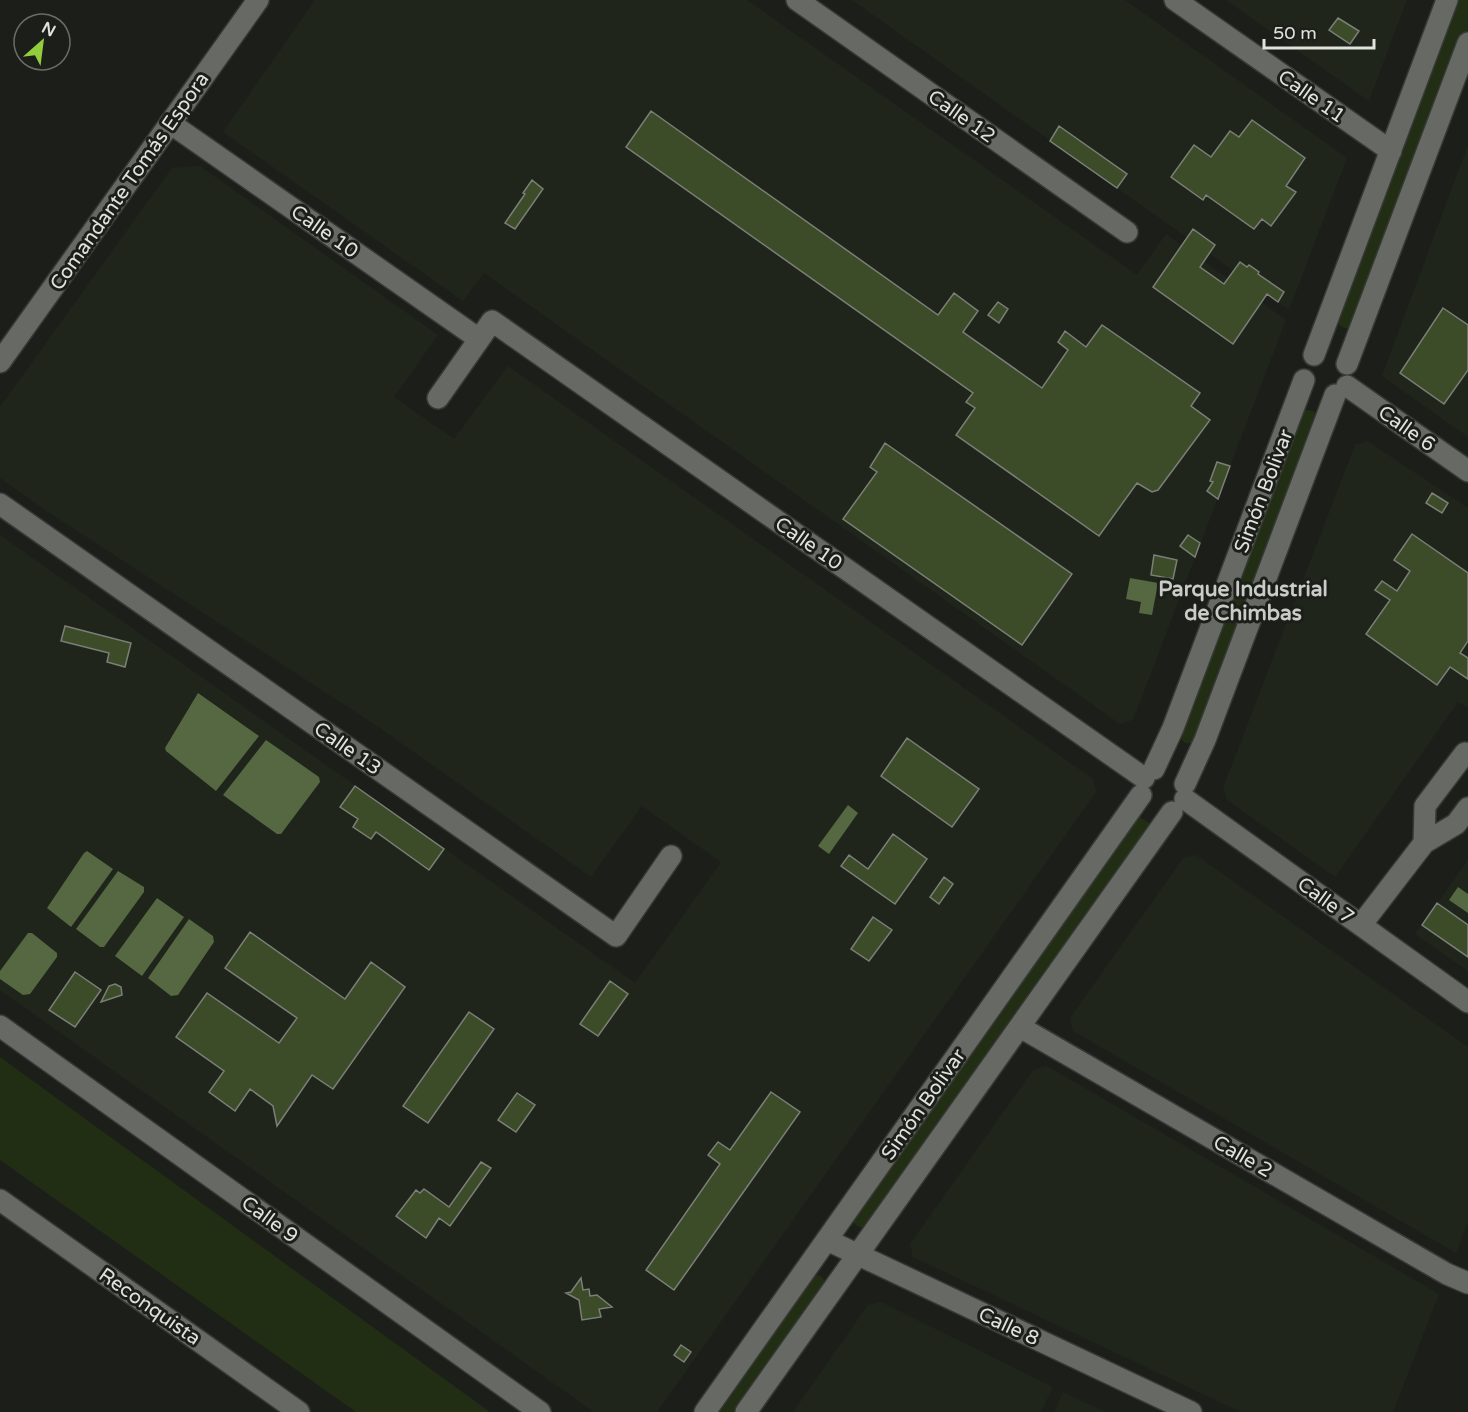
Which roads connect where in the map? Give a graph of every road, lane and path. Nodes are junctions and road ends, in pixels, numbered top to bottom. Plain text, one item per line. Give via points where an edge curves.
1 (258, 0) edge
2 (797, 0) edge
3 (1174, 0) edge
4 (1448, 0) edge
5 (1468, 43) edge
6 (170, 123) junction
7 (1391, 151) junction
8 (1127, 232) dead end
9 (479, 339) junction
10 (1314, 355) junction
11 (0, 362) edge
12 (1347, 364) junction
13 (1304, 380) junction
14 (1341, 391) junction
15 (438, 398) dead end
16 (1468, 471) edge
17 (0, 504) edge
18 (1468, 755) edge
19 (1146, 781) junction
20 (1180, 798) junction
21 (1468, 808) edge
22 (1424, 843) junction
23 (671, 856) dead end
24 (1361, 925) junction
25 (1468, 1002) edge
26 (0, 1026) edge
27 (1020, 1027) junction
28 (0, 1200) edge
29 (827, 1240) junction
30 (858, 1254) junction
31 (1468, 1283) edge
32 (299, 1412) edge
33 (540, 1412) edge
34 (705, 1412) edge
35 (746, 1412) edge
36 (1191, 1412) edge

1 - 6 street, Comandante Tomás Espora
2 - 8 street, Calle 12
3 - 7 street, Calle 11
4 - 7 street
5 - 12 street
6 - 9 street, Calle 10
6 - 11 street, Comandante Tomás Espora
7 - 10 street
9 - 15 street, Calle 10
9 - 19 street, Calle 10 via 492,321
10 - 12 street via 1332,352
10 - 13 street via 1306,363
12 - 14 street via 1349,375
13 - 14 street via 1323,397
13 - 19 street, Simón Bolivar via 1173,728
14 - 16 street, Calle 6
14 - 20 street, Simón Bolivar
17 - 23 street, Calle 13 via 616,936
18 - 22 street via 1465,753 1425,806
19 - 20 street via 1162,768 1177,772
19 - 20 street via 1149,808 1163,813
19 - 29 street, Simón Bolivar
20 - 24 street, Calle 7
20 - 27 street, Simón Bolivar
21 - 22 street via 1455,824
22 - 24 street
24 - 25 street, Calle 7
26 - 33 street, Calle 9
27 - 30 street, Simón Bolivar
27 - 31 street, Calle 2
28 - 32 street, Reconquista
29 - 30 street, Calle 8
29 - 34 street, Simón Bolivar
30 - 35 street, Simón Bolivar
30 - 36 street, Calle 8

